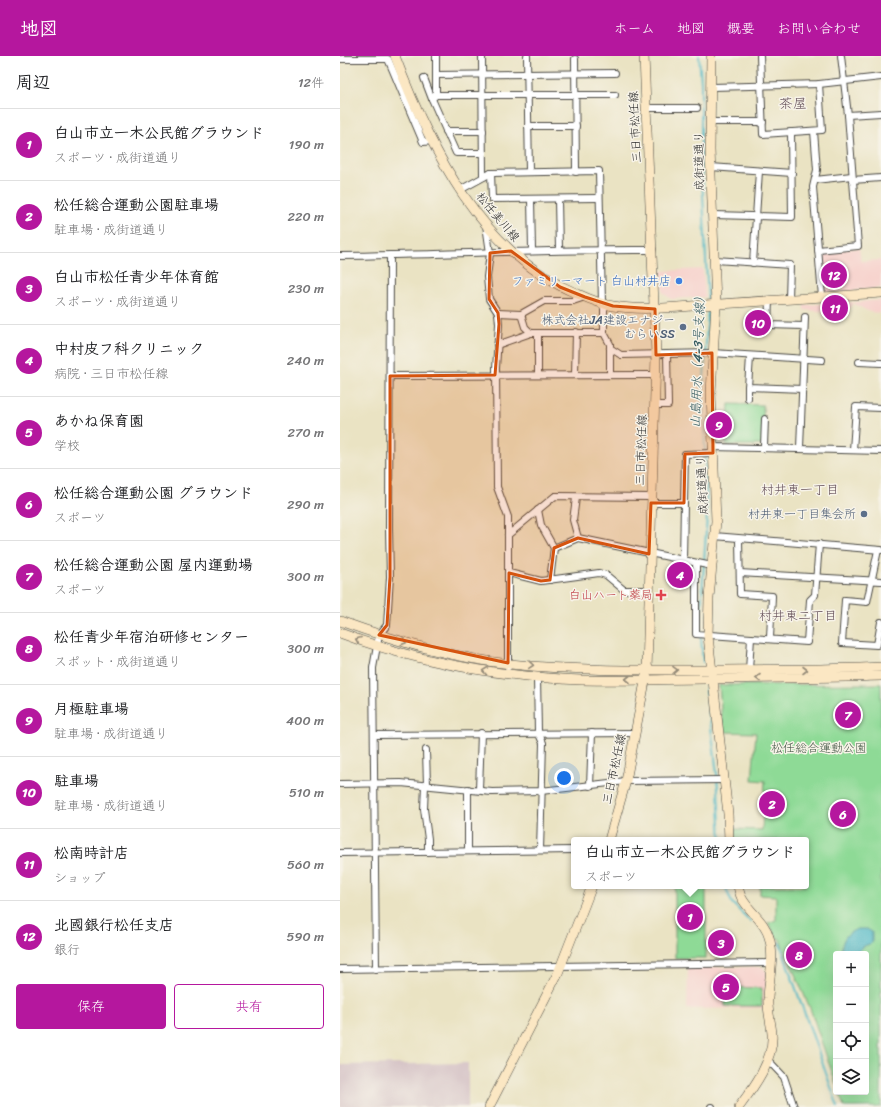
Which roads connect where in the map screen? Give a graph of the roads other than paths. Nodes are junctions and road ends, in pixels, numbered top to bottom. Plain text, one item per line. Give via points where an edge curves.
1 (436, 56) edge
2 (482, 56) edge
3 (527, 56) edge
4 (644, 56) edge
5 (711, 56) edge
6 (760, 56) edge
7 (841, 56) edge
8 (390, 57) edge
9 (340, 59) edge
10 (574, 59) dead end
11 (615, 73) dead end
12 (576, 74) junction
13 (436, 75) junction
14 (482, 75) junction
15 (528, 75) junction
16 (881, 77) edge
17 (424, 78) dead end
18 (843, 80) junction
19 (819, 84) junction
20 (761, 86) junction
21 (712, 87) junction
22 (482, 95) junction
23 (528, 95) junction
24 (576, 95) junction
25 (615, 95) dead end
26 (434, 97) junction
27 (646, 108) junction
28 (697, 108) dead end
29 (881, 113) edge
30 (848, 116) junction
31 (710, 122) junction
32 (763, 122) junction
33 (528, 126) junction
34 (576, 126) junction
35 (814, 130) junction
36 (446, 131) junction
37 (483, 131) junction
38 (791, 132) junction
39 (483, 153) junction
40 (710, 167) junction
41 (758, 171) junction
42 (529, 172) junction
43 (576, 172) junction
44 (491, 173) junction
45 (792, 173) junction
46 (483, 177) junction
47 (852, 178) junction
48 (881, 178) edge
49 (814, 180) junction
50 (460, 190) junction
51 (558, 198) junction
52 (599, 198) junction
53 (531, 199) junction
54 (713, 215) junction
55 (756, 217) junction
56 (486, 225) junction
57 (532, 250) junction
58 (559, 250) junction
59 (601, 250) junction
60 (653, 250) junction
61 (818, 250) junction
62 (510, 251) junction
63 (490, 253) junction
64 (390, 255) junction
65 (340, 256) edge
66 (715, 260) junction
67 (753, 262) junction
68 (881, 293) edge
69 (585, 297) junction
70 (822, 297) junction
71 (789, 299) junction
72 (769, 300) junction
73 (602, 302) junction
74 (711, 305) junction
75 (655, 309) junction
76 (498, 313) junction
77 (521, 314) junction
78 (805, 317) dead end
79 (804, 326) junction
80 (576, 332) junction
81 (531, 333) junction
82 (538, 333) junction
83 (604, 333) junction
84 (497, 344) junction
85 (610, 348) junction
86 (706, 353) junction
87 (656, 354) junction
88 (667, 354) junction
89 (750, 357) junction
90 (803, 359) junction
91 (822, 360) dead end
92 (859, 362) dead end
93 (881, 363) edge
94 (610, 374) junction
95 (497, 375) junction
96 (538, 375) junction
97 (575, 375) junction
98 (656, 375) junction
99 (390, 376) junction
100 (748, 387) junction
101 (803, 389) junction
102 (748, 398) dead end
103 (655, 405) junction
104 (881, 408) edge
105 (765, 419) dead end
106 (764, 446) junction
107 (800, 448) junction
108 (853, 450) junction
109 (712, 451) junction
110 (881, 451) edge
111 (576, 498) junction
112 (651, 500) junction
113 (684, 503) junction
114 (538, 510) junction
115 (508, 535) junction
116 (714, 536) junction
117 (578, 538) junction
118 (739, 539) junction
119 (818, 544) junction
120 (554, 548) junction
121 (880, 550) edge
122 (649, 554) junction
123 (683, 561) junction
124 (704, 565) junction
125 (508, 573) junction
126 (740, 573) junction
127 (816, 578) junction
128 (550, 580) junction
129 (873, 580) junction
130 (881, 581) edge
131 (649, 590) junction
132 (340, 621) edge
133 (881, 622) edge
134 (340, 633) edge
135 (379, 635) junction
136 (703, 635) junction
137 (751, 638) junction
138 (770, 638) junction
139 (377, 647) junction
140 (508, 664) junction
141 (881, 667) edge
142 (749, 670) junction
143 (509, 674) junction
144 (714, 674) junction
145 (645, 675) junction
146 (881, 676) edge
147 (537, 678) junction
148 (538, 732) junction
149 (481, 733) junction
150 (592, 733) junction
151 (634, 733) junction
152 (374, 735) junction
153 (426, 750) dead end
154 (719, 780) junction
155 (626, 781) junction
156 (374, 783) junction
157 (340, 784) edge
158 (426, 785) junction
159 (590, 786) junction
160 (468, 789) junction
161 (479, 790) junction
162 (541, 791) junction
163 (610, 837) edge
164 (729, 837) edge
165 (540, 850) junction
166 (571, 850) edge
167 (468, 851) junction
168 (374, 852) junction
169 (428, 852) junction
170 (340, 853) edge
171 (591, 889) edge
172 (739, 889) edge
173 (771, 963) junction
174 (560, 967) junction
175 (340, 969) edge
176 (376, 969) junction
177 (768, 1060) junction
178 (742, 1105) edge
179 (489, 1107) edge
180 (794, 1107) edge

1 - 13 street
2 - 14 street
3 - 15 street
4 - 27 street, 三日市松任線
5 - 21 street, 成街道通り
6 - 20 street
7 - 18 street
8 - 9 street
8 - 50 street, 松任美川線
10 - 12 street
11 - 12 street
12 - 15 street
12 - 24 street
13 - 14 street
13 - 26 street
14 - 15 street
14 - 22 street
15 - 23 street
16 - 18 street
17 - 26 street
18 - 19 street
18 - 30 street
19 - 20 street
19 - 35 street via 822,130
20 - 21 street
20 - 32 street
21 - 31 street, 成街道通り
22 - 23 street
22 - 26 street
22 - 37 street
23 - 24 street
23 - 33 street
24 - 25 street
24 - 34 street
26 - 36 street
27 - 28 street
27 - 60 street, 三日市松任線
29 - 30 street
30 - 47 street
31 - 32 street
31 - 40 street, 成街道通り
32 - 38 street via 763,134
33 - 34 street
33 - 42 street
34 - 43 street
35 - 38 street
35 - 49 street via 817,170
36 - 37 street
36 - 39 street via 456,153
37 - 39 street
38 - 45 street
39 - 46 street
40 - 41 street
40 - 54 street, 成街道通り
41 - 45 street
41 - 55 street
42 - 43 street
42 - 44 street
43 - 52 street via 599,171
44 - 46 street
44 - 53 street via 492,199
45 - 55 street via 792,217
46 - 50 street
47 - 48 street
47 - 49 street
47 - 61 street via 858,246
49 - 61 street
50 - 56 street, 松任美川線
51 - 52 street
51 - 53 street
51 - 58 street
52 - 59 street
53 - 57 street
54 - 55 street
54 - 66 street, 成街道通り
55 - 67 street
56 - 62 street, 松任美川線
56 - 63 street
57 - 58 street
57 - 62 street
58 - 59 street
59 - 60 street
59 - 73 street
60 - 75 street, 三日市松任線
61 - 70 street
62 - 63 street
62 - 69 street, 松任美川線 via 560,287
63 - 64 street
63 - 76 street via 489,299
64 - 65 street
64 - 99 street
66 - 67 street
66 - 74 street, 成街道通り
67 - 71 street via 790,265
68 - 70 street, 松任美川線
69 - 73 street, 松任美川線
69 - 77 street via 573,301 544,301
70 - 71 street, 松任美川線
71 - 72 street, 松任美川線
72 - 74 street, 松任美川線
72 - 79 street via 768,325
73 - 75 street, 松任美川線 via 612,306
73 - 83 street
74 - 75 street, 松任美川線
74 - 86 street, 成街道通り
75 - 87 street, 三日市松任線
76 - 77 street
76 - 84 street
77 - 81 street via 525,327
78 - 79 street
79 - 90 street
80 - 82 street
80 - 83 street
80 - 97 street
81 - 82 street
81 - 84 street
82 - 96 street
83 - 85 street
84 - 95 street
85 - 87 street via 620,355
85 - 94 street
86 - 88 street
86 - 89 street
86 - 109 street, 成街道通り
87 - 88 street
87 - 98 street, 三日市松任線
88 - 103 street via 668,405
89 - 90 street
89 - 100 street
90 - 91 street
90 - 101 street
92 - 93 street
94 - 97 street
94 - 98 street
95 - 96 street
95 - 99 street
95 - 115 street via 497,487 508,517
96 - 97 street
98 - 103 street, 三日市松任線
99 - 135 street via 390,590 387,625
100 - 101 street
100 - 102 street
101 - 107 street
103 - 112 street, 三日市松任線
104 - 108 street via 856,407
105 - 106 street
106 - 107 street
106 - 109 street
107 - 108 street
108 - 110 street
109 - 113 street via 685,454
109 - 116 street, 成街道通り via 716,521
111 - 112 street
111 - 114 street via 555,496
111 - 117 street via 572,520
112 - 113 street
112 - 122 street, 三日市松任線
113 - 123 street
114 - 115 street
114 - 120 street via 541,525
115 - 125 street
116 - 118 street
116 - 124 street, 成街道通り
117 - 120 street
117 - 122 street
118 - 119 street
118 - 126 street
119 - 121 street
119 - 127 street
120 - 128 street
121 - 129 street
122 - 123 street
122 - 131 street, 三日市松任線
123 - 124 street
124 - 136 street, 成街道通り
124 - 136 street via 696,634
125 - 128 street via 541,581
125 - 140 street
126 - 127 street
126 - 138 street via 740,594 772,596
127 - 129 street
127 - 138 street via 815,595 810,600 807,642
128 - 131 street via 599,573 624,590
129 - 130 street
129 - 133 street via 867,602 845,600 842,642 877,645
131 - 145 street, 三日市松任線
132 - 135 street
139 -> 134 street
135 - 139 street
135 -> 140 street via 421,647
136 - 137 street
136 - 144 street, 成街道通り
137 - 138 street
137 - 142 street
143 -> 139 street via 435,661
139 - 152 street via 374,668
140 - 143 street
140 -> 145 street
142 -> 141 street
142 - 144 street
143 - 147 street
144 - 145 street
146 -> 144 street via 814,678
144 - 154 street, 成街道通り
145 -> 147 street
145 - 151 street, 三日市松任線
147 - 148 street
148 - 149 street
148 - 150 street
148 - 162 street via 543,743
149 - 152 street
149 - 161 street
150 - 151 street
150 - 159 street
151 - 155 street, 三日市松任線
152 - 156 street
153 - 158 street
154 - 155 street
154 - 164 street, 成街道通り via 728,814
155 - 159 street
155 - 163 street, 三日市松任線
156 - 157 street
156 - 158 street
156 - 168 street
158 - 160 street
158 - 169 street via 424,809
159 - 162 street
160 - 161 street
160 - 167 street
161 - 162 street
162 - 165 street
165 - 166 street
165 - 167 street
167 - 169 street
168 - 169 street
168 - 170 street
168 - 176 street
171 - 174 street
172 - 173 street via 742,900 766,928 770,937
173 - 174 street
173 - 177 street via 768,1004 772,1034
174 - 176 street
174 - 179 street
175 - 176 street
177 - 178 street
177 - 180 street via 784,1077

